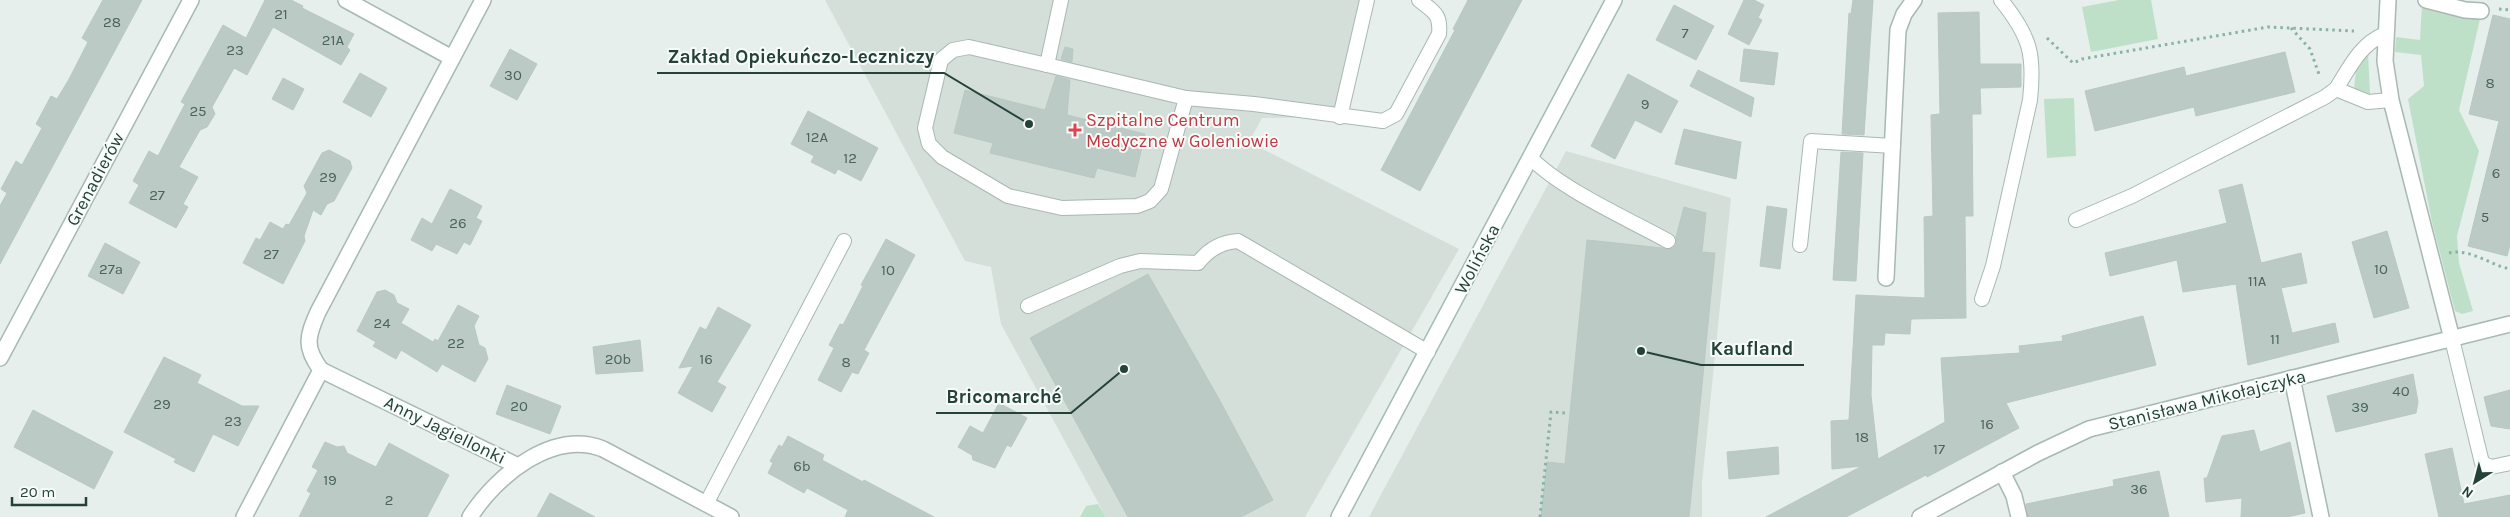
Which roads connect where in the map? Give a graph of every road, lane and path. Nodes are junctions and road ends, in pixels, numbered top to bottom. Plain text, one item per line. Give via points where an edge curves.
1 (191, 0) edge
2 (346, 0) edge
3 (483, 0) edge
4 (1061, 0) edge
5 (1367, 0) edge
6 (1420, 0) edge
7 (1614, 0) edge
8 (1914, 0) edge
9 (2001, 0) edge
10 (2388, 0) edge
11 (2426, 0) edge
12 (2481, 10) dead end
13 (2290, 27) junction
14 (2044, 34) dead end
15 (2378, 36) junction
16 (452, 58) junction
17 (1048, 65) junction
18 (2331, 93) junction
19 (1186, 98) junction
20 (2390, 100) junction
21 (1340, 117) junction
22 (1893, 146) junction
23 (1531, 158) junction
24 (2076, 220) dead end
25 (844, 241) dead end
26 (1668, 241) dead end
27 (1800, 245) dead end
28 (2432, 257) junction
29 (2510, 269) edge
30 (1886, 278) dead end
31 (1982, 299) dead end
32 (1028, 306) dead end
33 (2510, 324) edge
34 (2452, 339) junction
35 (1428, 352) junction
36 (0, 358) edge
37 (321, 370) junction
38 (2292, 378) junction
39 (1566, 413) dead end
40 (2510, 463) edge
41 (518, 466) junction
42 (2002, 472) junction
43 (706, 504) junction
44 (244, 517) edge
45 (470, 517) edge
46 (731, 517) edge
47 (1340, 517) edge
48 (1540, 517) edge
49 (1920, 517) edge
50 (2019, 517) edge
51 (2321, 517) edge

1 - 36 street, Grenadierów
2 - 16 street
3 - 16 street
4 - 17 lane
5 - 21 lane
6 - 21 lane via 1436,13 1440,22 1439,34 1396,114 1383,121
7 - 23 street, Wolińska
8 - 22 street via 1898,30
9 - 31 lane via 2027,39 2032,78 2030,100 1993,266
10 - 15 street
11 - 12 street via 2465,10
13 - 14 path via 2258,28 2073,63
13 - 15 path via 2365,32
13 - 18 path via 2310,49
15 - 18 lane via 2360,50
15 - 20 street
16 - 37 street via 310,330 308,346
17 - 19 lane
17 - 19 lane via 969,47 953,50 941,60 925,128 929,144 942,157 1008,196 1062,208 1137,206 1150,201 1161,189
18 - 20 lane via 2368,102
18 - 24 lane via 2132,196
19 - 21 lane
20 - 28 street
22 - 27 lane via 1811,141
22 - 30 street
23 - 26 lane via 1541,169
23 - 35 street, Wolińska
25 - 43 lane
28 - 29 path via 2459,251
28 - 34 street
32 - 35 lane via 1120,266 1140,261 1198,263 1204,254 1220,244 1238,241
33 - 34 street, Stanisława Mikołajczyka
34 - 38 street, Stanisława Mikołajczyka
34 - 40 lane via 2482,463 2491,467
35 - 47 street, Wolińska
37 - 41 street, Anny Jagiellonki
37 - 44 street
38 - 42 street, Stanisława Mikołajczyka via 2090,429
38 - 51 street
39 - 48 path via 1551,412
41 - 43 street, Anny Jagiellonki via 573,443 590,444
41 - 45 street via 493,487
42 - 49 street, Stanisława Mikołajczyka
42 - 50 street via 2014,496
43 - 46 street, Anny Jagiellonki

